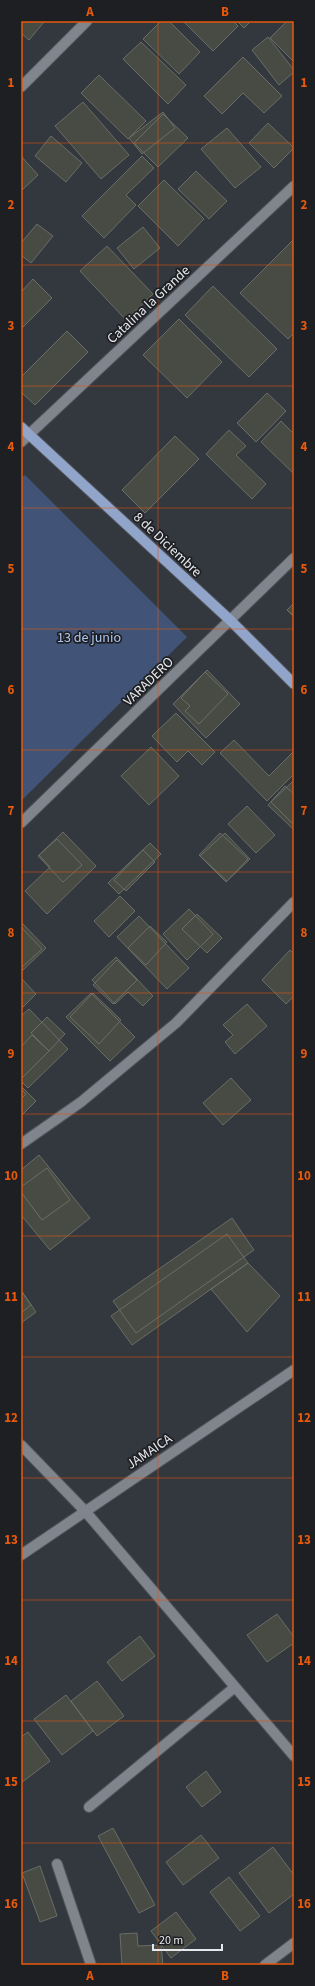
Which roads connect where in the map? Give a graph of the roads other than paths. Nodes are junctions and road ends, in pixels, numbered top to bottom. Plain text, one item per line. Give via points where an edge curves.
1 (87, 21) edge
2 (21, 87) edge
3 (294, 186) edge
4 (21, 427) edge
5 (29, 434) junction
6 (21, 442) edge
7 (294, 558) edge
8 (231, 621) junction
9 (294, 684) edge
10 (21, 823) edge
11 (294, 902) edge
12 (21, 1144) edge
13 (294, 1370) edge
14 (21, 1445) edge
15 (85, 1511) junction
16 (21, 1555) edge
17 (235, 1687) junction
18 (294, 1756) edge
19 (89, 1807) dead end
20 (57, 1864) dead end
21 (294, 1943) edge
22 (91, 1965) edge
23 (265, 1965) edge

1 - 2 street
3 - 5 street, Catalina la Grande
4 - 5 main road, 8 de Diciembre
5 - 6 street, Catalina la Grande
5 - 8 main road, 8 de Diciembre
7 - 8 street, VARADERO
8 - 9 main road, 8 de Diciembre
8 - 10 street, VARADERO
11 - 12 street via 176,1024 81,1102
13 - 15 street, JAMAICA
14 - 15 street
15 - 16 street, JAMAICA
15 - 17 street
17 - 18 street
17 - 19 street
20 - 22 street
21 - 23 street

